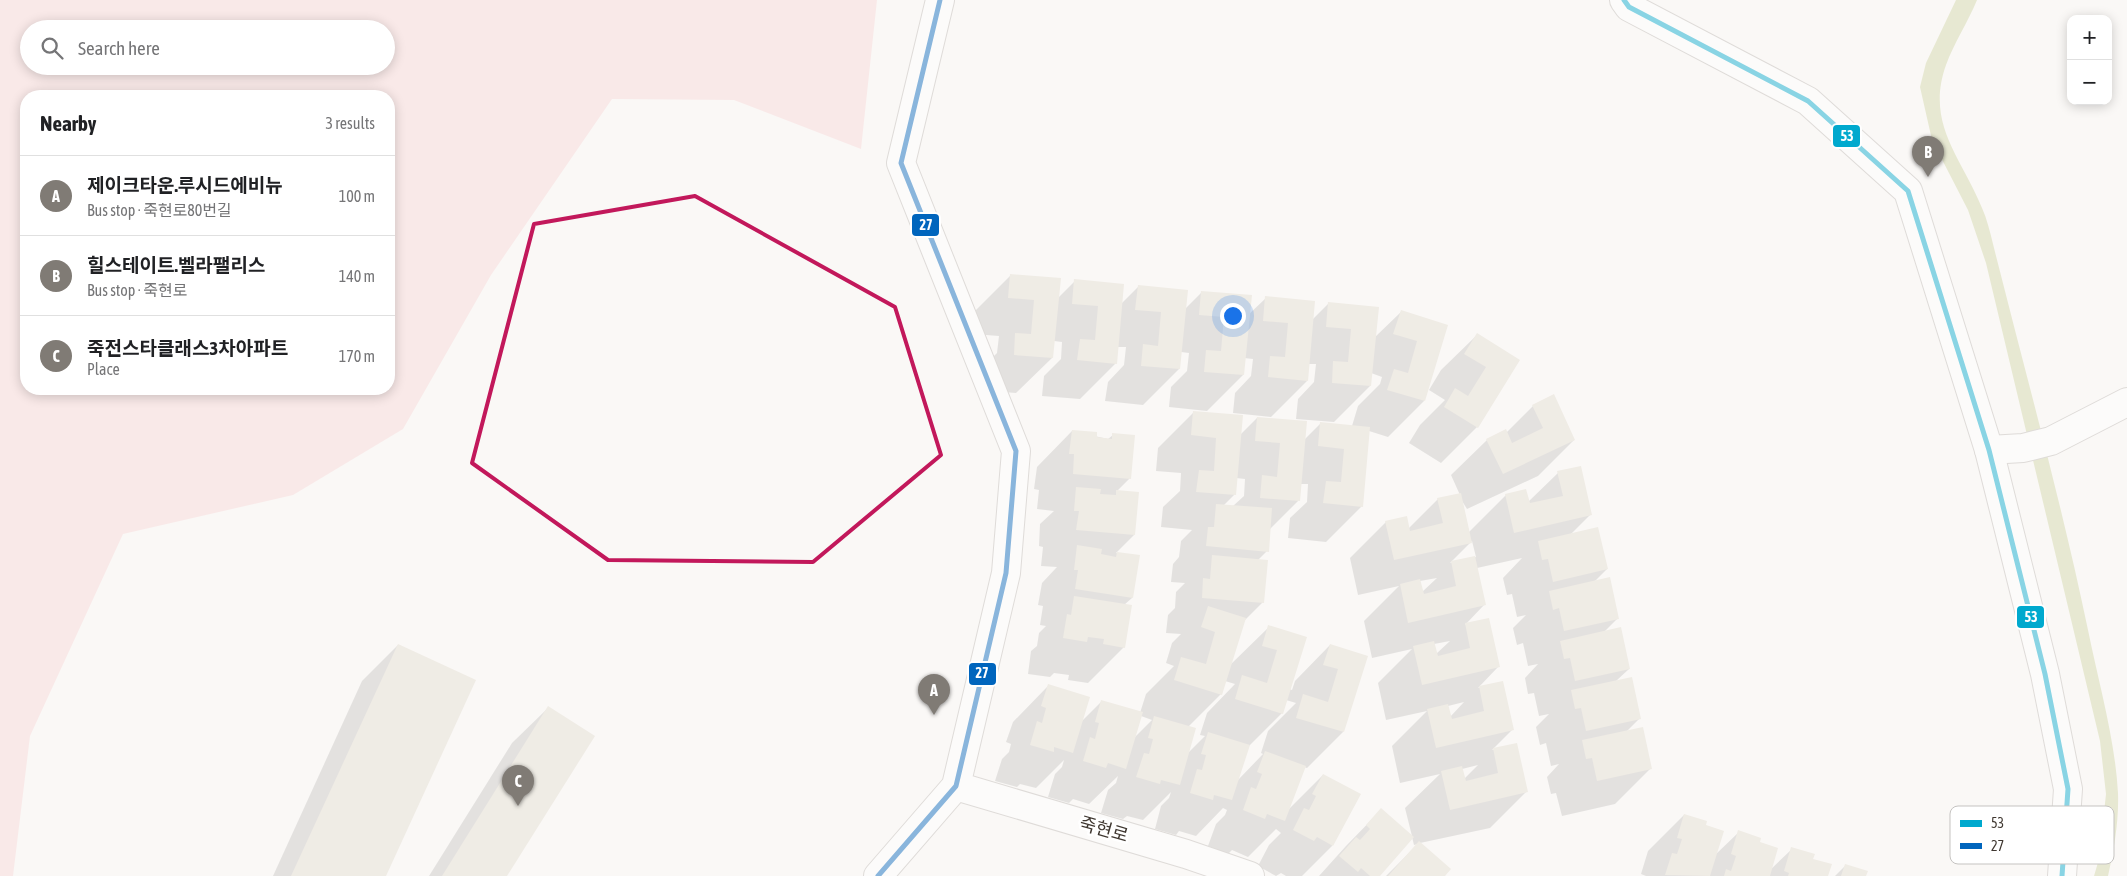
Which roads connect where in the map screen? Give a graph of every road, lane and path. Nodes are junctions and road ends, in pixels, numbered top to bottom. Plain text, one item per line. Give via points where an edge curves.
1 (940, 0) edge
2 (1624, 0) edge
3 (2127, 402) edge
4 (1989, 450) junction
5 (956, 786) junction
6 (2067, 806) edge
7 (878, 876) edge
8 (1250, 876) edge

1 - 5 street via 901,163 1016,450 1006,574
2 - 4 street via 1629,7 1808,101 1908,191
3 - 4 street via 2051,441 2023,448
4 - 6 street via 2046,674 2068,789
5 - 7 street
5 - 8 street, 죽현로

